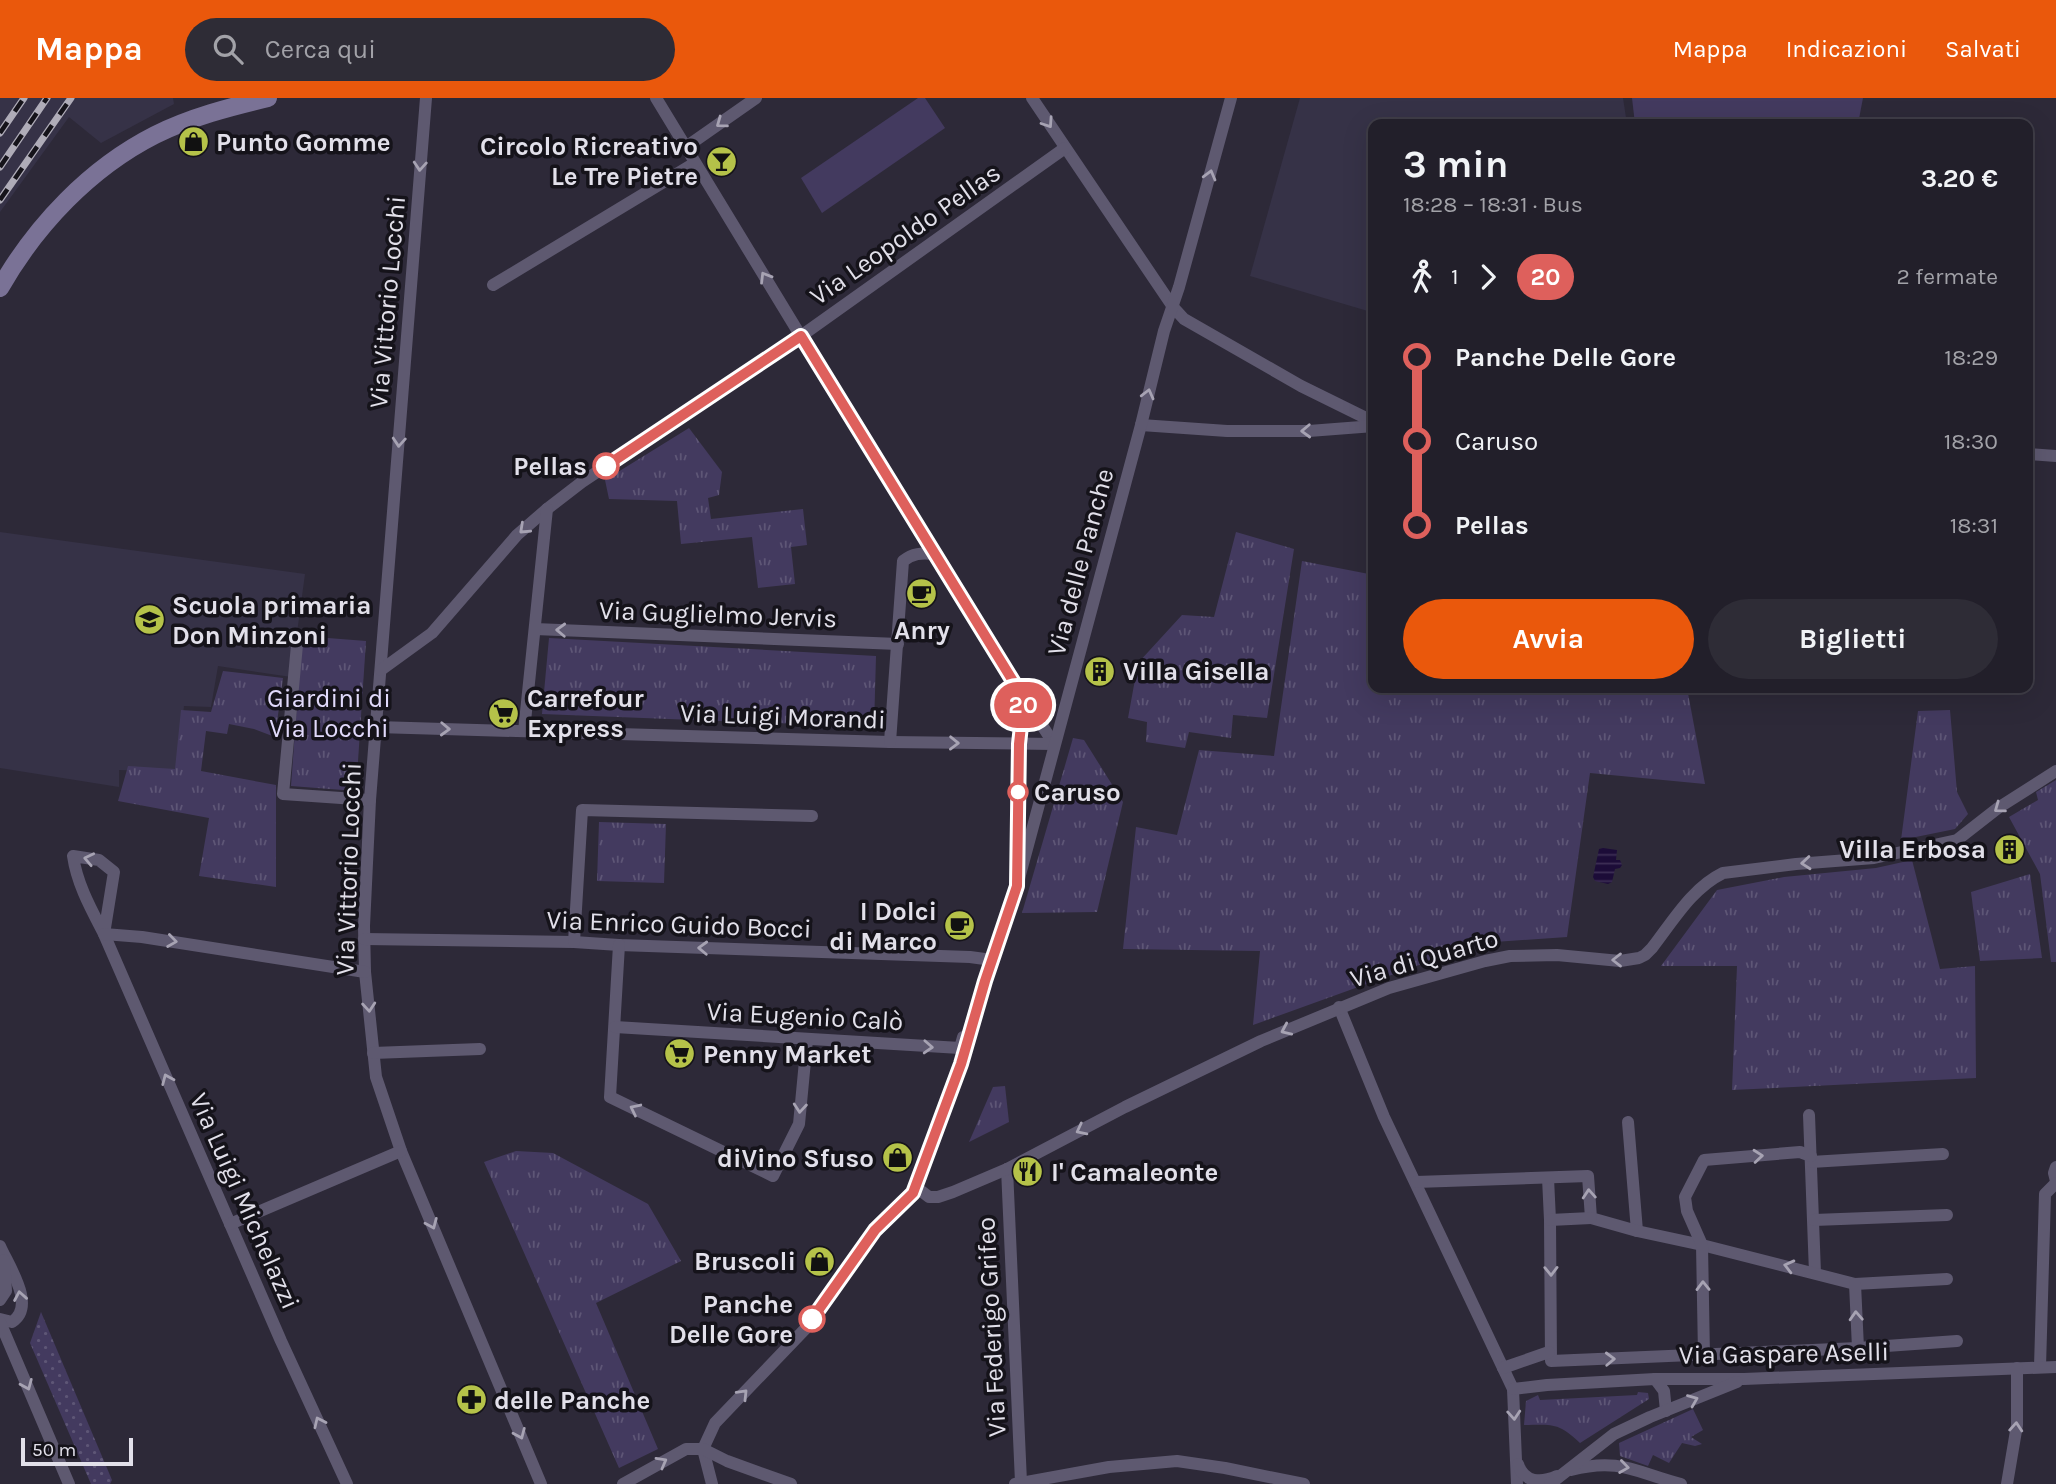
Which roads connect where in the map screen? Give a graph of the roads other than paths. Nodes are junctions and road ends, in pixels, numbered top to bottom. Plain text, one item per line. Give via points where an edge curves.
1 (268, 98) edge
2 (426, 98) edge
3 (656, 98) edge
4 (756, 98) edge
5 (1032, 98) edge
6 (1231, 98) edge
7 (686, 147) junction
8 (1065, 148) junction
9 (695, 163) junction
10 (493, 285) dead end
11 (0, 288) edge
12 (1173, 307) junction
13 (801, 336) junction
14 (1368, 421) edge
15 (1141, 425) junction
16 (1368, 425) edge
17 (2033, 454) edge
18 (2056, 456) edge
19 (547, 509) junction
20 (934, 554) junction
21 (535, 629) junction
22 (298, 645) dead end
23 (898, 645) junction
24 (381, 670) junction
25 (1024, 699) junction
26 (377, 727) junction
27 (524, 731) junction
28 (890, 742) junction
29 (1019, 744) junction
30 (1054, 744) junction
31 (2056, 771) edge
32 (370, 800) junction
33 (812, 816) dead end
34 (1017, 886) junction
35 (104, 934) junction
36 (364, 939) junction
37 (574, 942) junction
38 (620, 945) junction
39 (992, 960) junction
40 (365, 972) junction
41 (1339, 1007) junction
42 (973, 1021) junction
43 (615, 1027) junction
44 (807, 1040) junction
45 (480, 1049) dead end
46 (373, 1053) junction
47 (1809, 1115) dead end
48 (1628, 1122) dead end
49 (401, 1151) junction
50 (1943, 1154) dead end
51 (1811, 1159) junction
52 (2056, 1167) edge
53 (1007, 1169) junction
54 (1548, 1178) junction
55 (1416, 1182) junction
56 (2056, 1182) edge
57 (916, 1187) junction
58 (1947, 1215) dead end
59 (1591, 1217) junction
60 (1550, 1220) junction
61 (1814, 1220) junction
62 (230, 1224) junction
63 (1637, 1231) junction
64 (1702, 1245) junction
65 (2, 1251) edge
66 (1815, 1273) junction
67 (1947, 1279) dead end
68 (1855, 1284) junction
69 (0, 1300) edge
70 (0, 1321) edge
71 (1957, 1341) dead end
72 (1858, 1348) junction
73 (1549, 1352) junction
74 (1704, 1355) junction
75 (2040, 1367) junction
76 (2056, 1367) edge
77 (1503, 1368) junction
78 (2017, 1368) junction
79 (1655, 1379) junction
80 (1744, 1379) junction
81 (1513, 1389) junction
82 (1665, 1411) junction
83 (703, 1449) junction
84 (1517, 1464) junction
85 (1563, 1472) junction
86 (1018, 1483) edge
87 (69, 1484) edge
88 (347, 1484) edge
89 (541, 1484) edge
90 (623, 1484) edge
91 (712, 1484) edge
92 (791, 1484) edge
93 (1304, 1484) edge
94 (1517, 1484) edge
95 (1550, 1484) edge
96 (1681, 1484) edge
97 (2007, 1484) edge

1 - 11 main road via 175,126 108,163 54,214
2 -> 24 street, Via Vittorio Locchi
3 - 7 street
4 -> 7 street
5 -> 8 street
12 -> 6 street, Via delle Panche
7 - 9 street
8 - 12 street
8 - 13 street, Via Leopoldo Pellas
9 - 10 street
13 -> 9 street
12 - 14 street via 1184,319
15 -> 12 street, Via delle Panche
13 - 19 street, Via Leopoldo Pellas
13 - 20 street
16 -> 15 street via 1309,431
15 - 30 street, Via delle Panche
17 - 18 street
19 - 21 street
19 -> 24 street, Via Leopoldo Pellas via 517,536 432,634
20 - 23 street via 921,553 903,561
20 - 25 street
23 -> 21 street, Via Guglielmo Jervis
21 - 27 street
22 - 32 street via 283,794
23 - 28 street
24 - 26 street, Via Vittorio Locchi
25 - 29 street
25 - 30 street
26 -> 27 street, Via Luigi Morandi
26 - 32 street, Via Vittorio Locchi
27 - 28 street, Via Luigi Morandi
28 -> 29 street, Via Luigi Morandi
29 - 30 street, Via Luigi Morandi
29 - 34 street
30 - 34 street, Via delle Panche
31 -> 41 street, Via di Quarto via 1957,841 1874,858 1723,873 1695,892 1639,958 1510,956 1389,988
32 - 36 street, Via Vittorio Locchi
33 - 37 street via 582,810
34 - 39 street, Via delle Panche
35 -> 35 street, Via Luigi Michelazzi via 114,872 99,860 74,856 82,890
35 -> 40 street
62 -> 35 street, Via Luigi Michelazzi
36 - 37 street, Via Enrico Guido Bocci
36 - 40 street, Via Vittorio Locchi
37 - 38 street, Via Enrico Guido Bocci
39 -> 38 street, Via Enrico Guido Bocci
38 - 43 street
39 - 42 street, Via delle Panche
40 -> 46 street, Via Vittorio Locchi
41 -> 53 street, Via di Quarto via 1125,1107
41 - 55 street
44 -> 42 street, Via Eugenio Calò via 960,1048 967,1025
42 - 57 street, Via delle Panche
43 - 44 street, Via Eugenio Calò
44 -> 43 street via 799,1124 773,1176 610,1097
45 - 46 street
46 - 49 street, Via Vittorio Locchi via 376,1077
47 - 51 street
48 - 63 street
49 - 62 street
49 -> 89 street, Via Vittorio Locchi
50 - 51 street
51 - 61 street
64 -> 51 street via 1685,1197 1704,1160 1800,1152
52 - 56 street
53 - 57 street, Via di Quarto via 938,1197 925,1196
53 - 86 street, Via Federigo Grifeo
54 - 55 street
59 -> 54 street via 1588,1176
54 - 60 street
55 - 77 street
56 - 75 street via 2045,1194
83 -> 57 street, Via delle Panche via 715,1423 800,1335 875,1230
58 - 61 street
59 - 60 street
59 - 63 street
60 -> 73 street
61 - 66 street
88 -> 62 street, Via Luigi Michelazzi
63 - 64 street
66 -> 64 street
74 -> 64 street
65 - 69 street via 6,1285
70 -> 65 street via 12,1322 22,1307
66 - 68 street
67 - 68 street
72 -> 68 street
70 -> 87 street
71 - 72 street
72 - 74 street
73 -> 74 street via 1551,1361
73 - 77 street
75 - 76 street, Via Gaspare Aselli
75 - 78 street, Via Gaspare Aselli
77 - 81 street
78 - 80 street, Via Gaspare Aselli
97 -> 78 street via 2017,1425
79 - 80 street, Via Gaspare Aselli
79 - 81 street, Via Gaspare Aselli
79 - 82 street via 1664,1391
82 -> 80 street
81 -> 84 street
82 - 85 street via 1614,1434
90 -> 83 street via 686,1449
83 - 91 street
83 - 92 street
84 - 85 street via 1529,1479 1548,1480
84 - 94 street
85 - 95 street
85 -> 96 street via 1624,1466
86 - 93 street via 1177,1461

